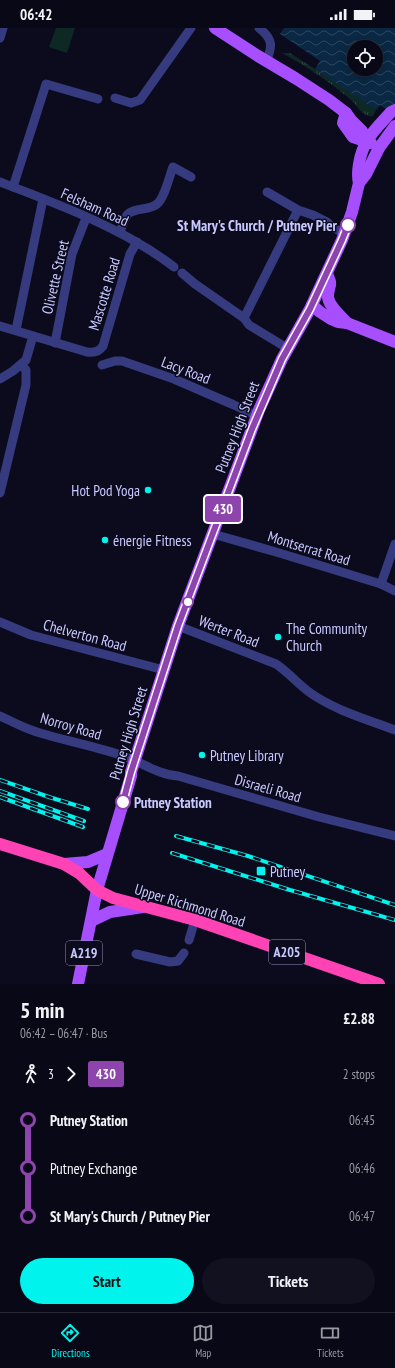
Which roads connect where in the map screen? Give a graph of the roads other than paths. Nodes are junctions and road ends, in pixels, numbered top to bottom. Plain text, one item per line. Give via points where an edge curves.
1 (3, 28) edge
2 (191, 28) edge
3 (215, 28) edge
4 (259, 28) edge
5 (0, 38) edge
6 (266, 62) junction
7 (115, 98) dead end
8 (98, 99) dead end
9 (395, 110) edge
10 (346, 113) junction
11 (380, 124) junction
12 (394, 127) edge
13 (366, 141) junction
14 (379, 148) junction
15 (191, 177) dead end
16 (0, 182) edge
17 (359, 183) junction
18 (13, 187) junction
19 (267, 192) dead end
20 (43, 199) junction
21 (298, 210) junction
22 (86, 218) junction
23 (120, 232) junction
24 (344, 234) junction
25 (137, 242) junction
26 (174, 267) dead end
27 (182, 273) dead end
28 (327, 274) junction
29 (312, 305) junction
30 (244, 318) junction
31 (347, 323) junction
32 (0, 326) edge
33 (16, 330) junction
34 (33, 336) junction
35 (395, 342) edge
36 (55, 343) junction
37 (287, 348) junction
38 (21, 364) junction
39 (102, 364) dead end
40 (0, 379) edge
41 (257, 416) junction
42 (0, 493) edge
43 (213, 534) junction
44 (395, 544) edge
45 (381, 584) junction
46 (395, 591) edge
47 (0, 622) edge
48 (178, 626) junction
49 (164, 670) junction
50 (0, 716) edge
51 (395, 730) edge
52 (136, 761) junction
53 (395, 836) edge
54 (0, 844) edge
55 (107, 854) junction
56 (64, 864) junction
57 (97, 890) junction
58 (143, 907) junction
59 (195, 920) junction
60 (91, 921) junction
61 (189, 940) dead end
62 (184, 953) dead end
63 (136, 954) dead end
64 (78, 984) edge
65 (379, 984) edge

1 - 5 street
2 - 7 street via 140,100 131,103
3 - 6 main road
4 - 6 street via 271,43
6 - 10 main road
8 - 18 street via 46,84
9 - 11 main road, A219
10 - 11 main road via 366,124
10 - 13 main road via 362,131
11 - 13 main road, A219
12 - 14 main road, A219
13 - 14 main road
13 - 17 main road, A219 via 357,174
14 - 17 main road, Putney High Street / A219
15 - 23 street via 173,167 164,194 156,205 144,210 131,211 126,215
16 - 18 street, Felsham Road
17 - 24 main road, Putney High Street / A219
18 - 20 street, Felsham Road
19 - 21 street
20 - 22 street, Felsham Road
20 - 33 street
21 - 24 street via 327,222
21 - 30 street
22 - 23 street, Felsham Road
22 - 36 street, Olivette Street via 72,254
23 - 25 street, Felsham Road
24 - 28 main road, Putney High Street / A219
25 - 26 street, Felsham Road
25 - 36 street, Mascotte Road via 130,254 100,350 87,352
27 - 30 street
28 - 29 main road, Putney High Street / A219
28 - 31 main road via 331,283 329,302
29 - 31 main road via 331,319
29 - 37 main road, Putney High Street / A219
30 - 37 street via 249,325
31 - 35 main road
32 - 33 street
33 - 34 street
34 - 36 street
34 - 38 street via 26,360
37 - 41 main road, Putney High Street / A219
38 - 40 street
38 - 42 street via 26,370 26,384
39 - 41 street, Lacy Road via 122,361 181,382
41 - 43 main road, Putney High Street / A219
43 - 45 street, Montserrat Road
43 - 48 main road, Putney High Street / A219
44 - 45 street
45 - 46 street, Montserrat Road
47 - 49 street, Chelverton Road via 31,635
48 - 49 main road, Putney High Street / A219
48 - 51 street, Werter Road via 276,664 310,693 337,708
49 - 52 main road, Putney High Street / A219
50 - 52 street, Norroy Road via 33,731
52 - 53 street, Disraeli Road via 162,773
52 - 55 main road, Putney High Street / A219
54 - 56 highway, Upper Richmond Road / A205
55 - 56 main road via 88,862
55 - 57 main road, Putney High Street / A219
56 - 57 highway, Upper Richmond Road / A205 via 79,873
57 - 58 highway, Upper Richmond Road / A205
57 - 60 main road, A219
58 - 59 highway, Upper Richmond Road / A205
58 - 60 main road via 110,912
59 - 61 street
59 - 65 highway, Upper Richmond Road / A205
60 - 64 main road, A219
62 - 63 street via 178,961 170,962

